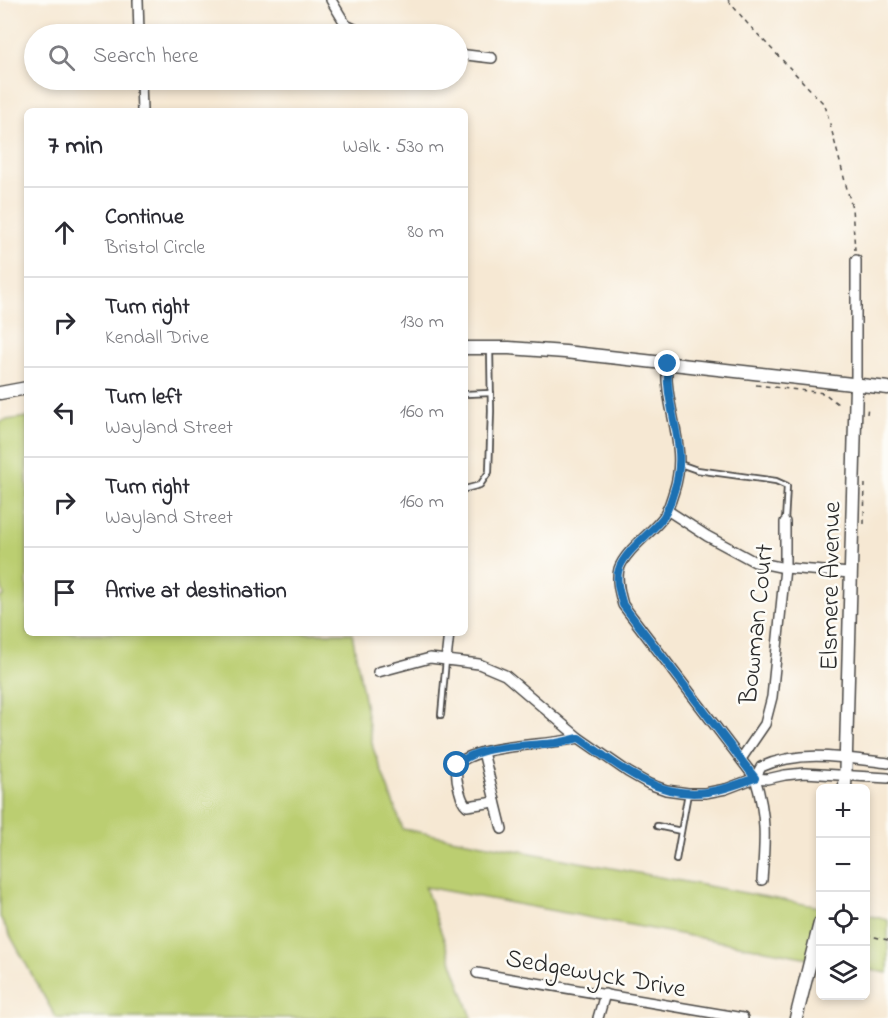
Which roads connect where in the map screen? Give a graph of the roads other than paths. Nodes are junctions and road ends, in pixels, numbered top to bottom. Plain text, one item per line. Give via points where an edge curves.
1 (138, 0) edge
2 (331, 0) edge
3 (139, 24) edge
4 (345, 24) edge
5 (468, 55) edge
6 (492, 58) dead end
7 (141, 90) edge
8 (142, 108) edge
9 (856, 260) road end
10 (468, 348) edge
11 (490, 348) junction
12 (668, 364) junction
13 (856, 385) junction
14 (888, 388) edge
15 (24, 389) edge
16 (0, 393) edge
17 (491, 393) junction
18 (468, 394) edge
19 (680, 464) junction
20 (468, 488) edge
21 (667, 510) junction
22 (785, 522) joint
23 (785, 568) junction
24 (851, 573) junction
25 (449, 636) edge
26 (446, 660) junction
27 (378, 672) dead end
28 (441, 715) dead end
29 (579, 738) junction
30 (483, 752) junction
31 (847, 758) junction
32 (741, 759) junction
33 (888, 763) edge
34 (846, 775) junction
35 (755, 778) junction
36 (888, 778) edge
37 (845, 784) edge
38 (688, 794) junction
39 (495, 802) junction
40 (657, 826) dead end
41 (502, 829) dead end
42 (681, 831) junction
43 (676, 860) dead end
44 (762, 880) dead end
45 (816, 938) edge
46 (477, 973) dead end
47 (605, 994) junction
48 (598, 1018) edge
49 (743, 1018) edge
50 (796, 1018) edge

1 - 3 street
2 - 4 street
5 - 6 street
7 - 8 street
9 - 13 street
10 - 11 main road
11 - 12 main road
11 - 17 lane
12 - 13 main road
12 - 19 street via 667,394 679,441
13 - 14 main road
13 - 24 main road, Elsmere Avenue
15 - 16 main road
17 - 18 lane
17 - 20 lane via 489,472 480,485
19 - 21 street
19 - 22 lane via 787,486
21 - 23 street via 755,562
21 - 32 street via 619,568 623,605
22 - 23 street, Bowman Court
23 - 24 street
23 - 32 street, Bowman Court via 772,697 765,724
24 - 31 main road, Elsmere Avenue
25 - 26 street
26 - 27 street via 430,658
26 - 28 lane
26 - 29 street via 479,664 505,675
29 - 30 street
29 - 38 street via 649,784
30 - 39 street
30 - 39 street via 460,762 457,780 467,806
31 - 33 street
31 - 34 main road, Elsmere Avenue
31 - 35 street via 792,757 761,767
32 - 35 street
34 - 35 street via 804,773
34 - 36 street
34 - 37 main road, Elsmere Avenue
35 - 38 street via 726,789
35 - 44 street via 766,827
38 - 42 lane
39 - 41 street
40 - 42 lane
42 - 43 lane
45 - 50 main road
46 - 47 street, Sedgewyck Drive
47 - 48 street
47 - 49 street, Sedgewyck Drive

